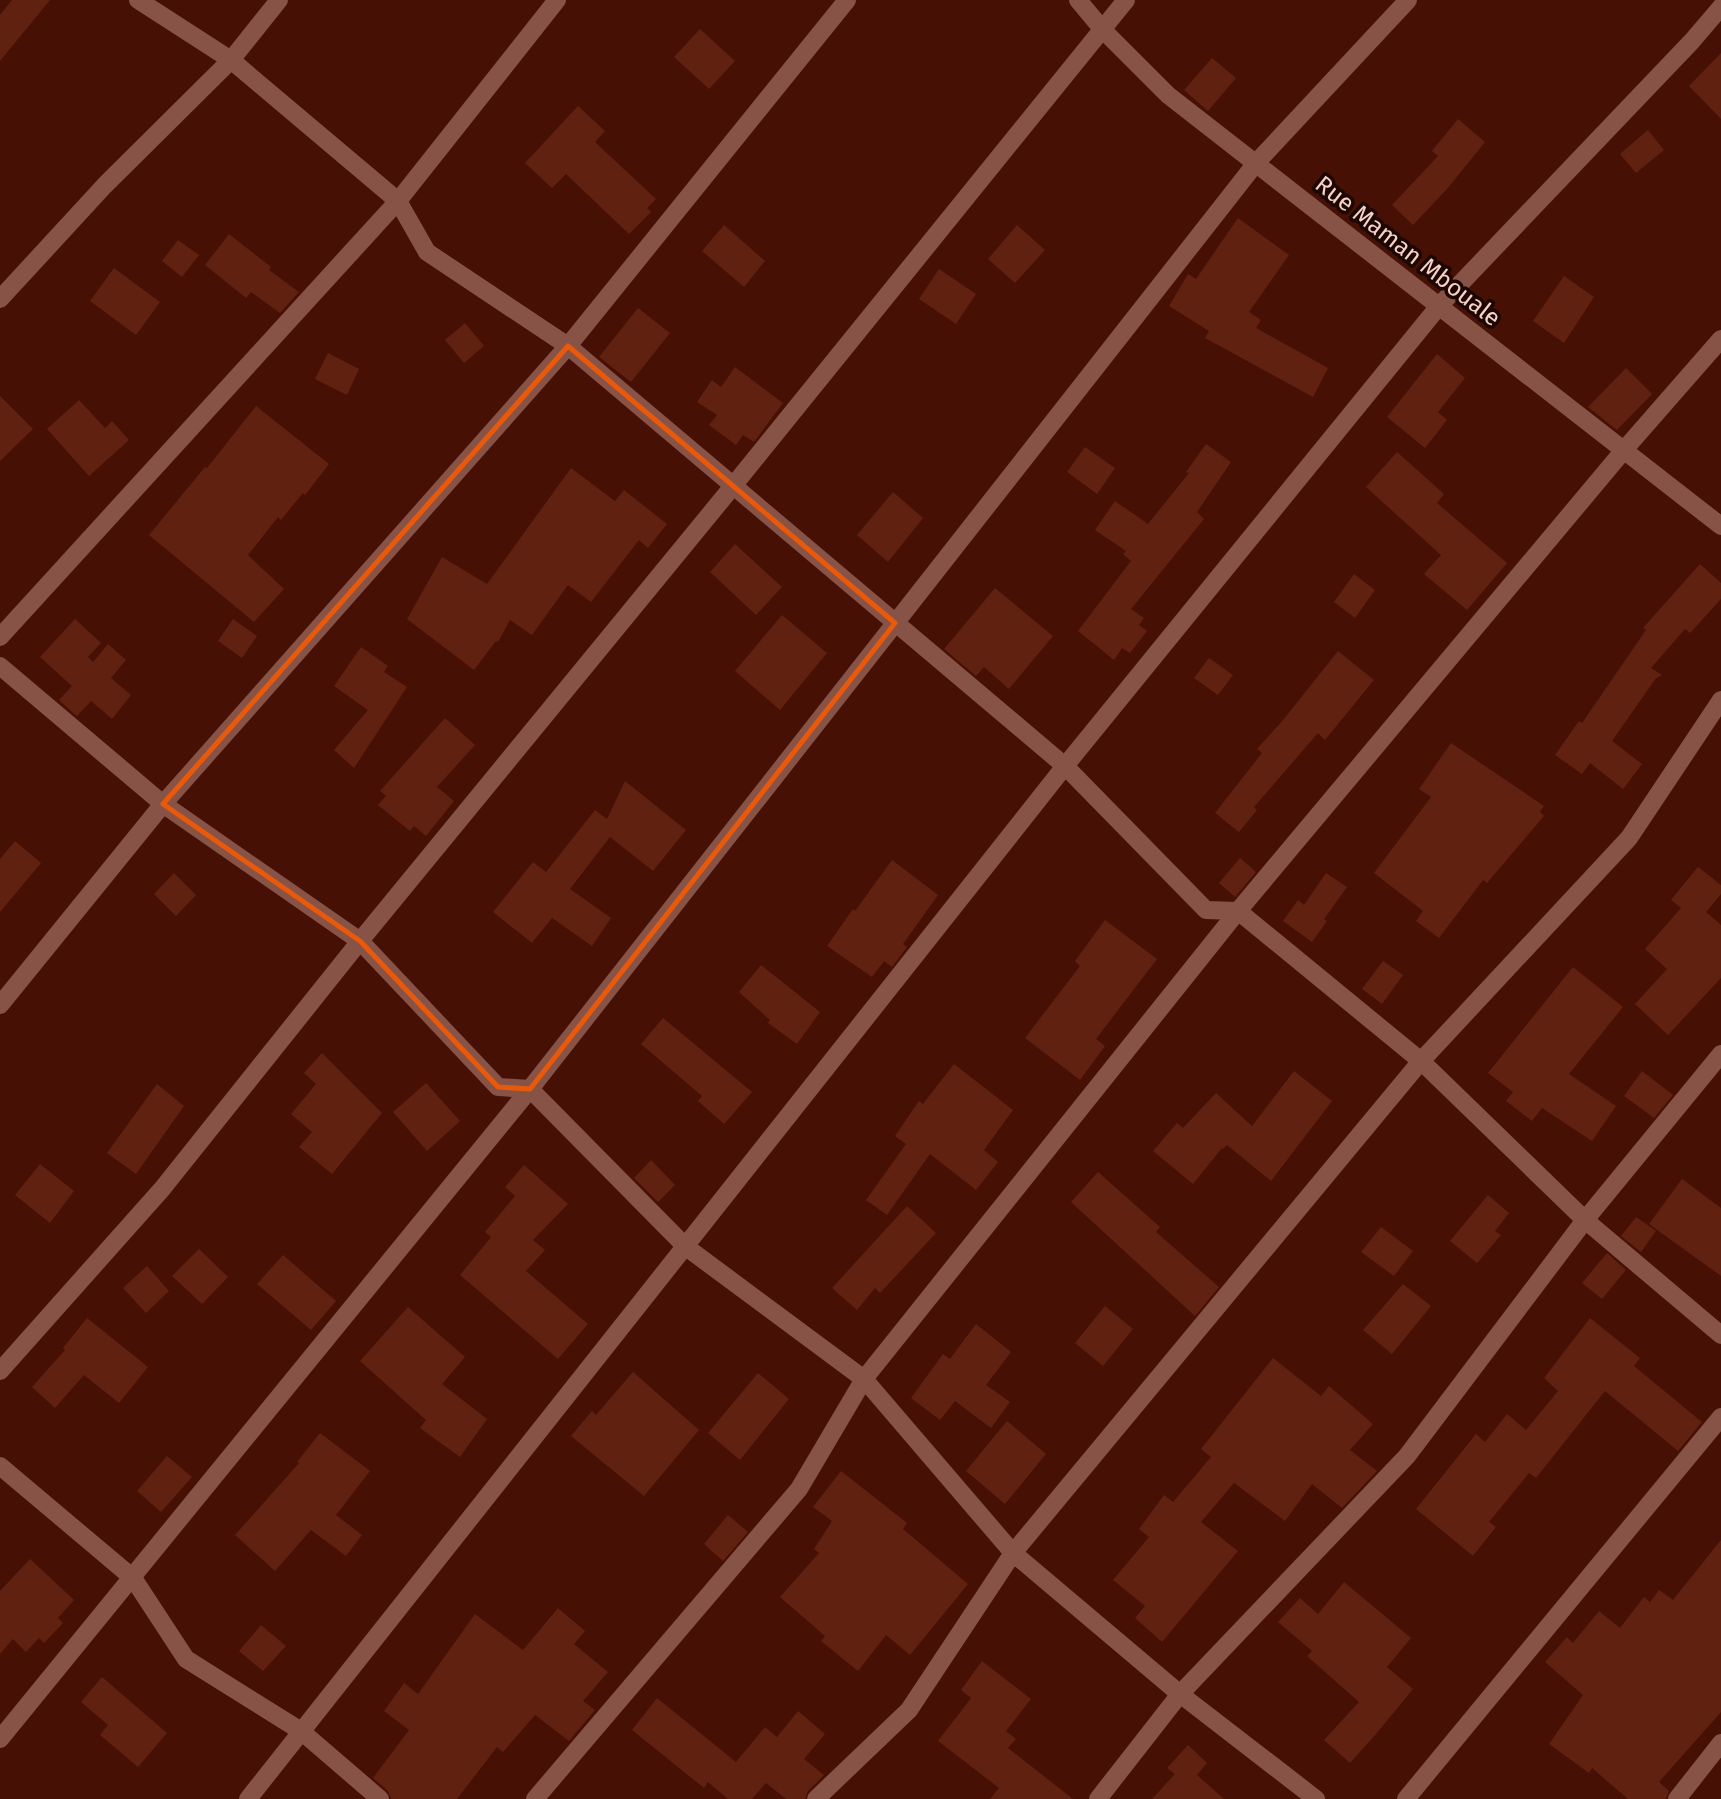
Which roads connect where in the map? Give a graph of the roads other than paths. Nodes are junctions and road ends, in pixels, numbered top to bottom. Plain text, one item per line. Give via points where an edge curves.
1 (138, 0) edge
2 (279, 0) edge
3 (556, 0) edge
4 (847, 0) edge
5 (1078, 0) edge
6 (1126, 0) edge
7 (1408, 0) edge
8 (1721, 7) edge
9 (1103, 30) junction
10 (231, 60) junction
11 (1256, 163) junction
12 (398, 201) junction
13 (0, 299) edge
14 (1440, 306) junction
15 (1721, 339) edge
16 (568, 346) junction
17 (1625, 450) junction
18 (733, 486) junction
19 (1721, 526) edge
20 (895, 623) junction
21 (0, 637) edge
22 (0, 666) edge
23 (1721, 700) edge
24 (1065, 766) junction
25 (163, 804) junction
26 (1238, 911) junction
27 (360, 941) junction
28 (0, 1005) edge
29 (1721, 1054) edge
30 (1421, 1061) junction
31 (530, 1089) junction
32 (1586, 1220) junction
33 (686, 1247) junction
34 (1721, 1335) edge
35 (0, 1371) edge
36 (864, 1379) junction
37 (1721, 1417) edge
38 (0, 1466) edge
39 (1013, 1553) junction
40 (133, 1578) junction
41 (1180, 1694) junction
42 (301, 1731) junction
43 (0, 1739) edge
44 (1721, 1744) edge
45 (248, 1799) edge
46 (380, 1799) edge
47 (535, 1799) edge
48 (816, 1799) edge
49 (1098, 1799) edge
50 (1316, 1799) edge
51 (1406, 1799) edge
52 (1677, 1799) edge

1 - 10 street
2 - 10 street
3 - 12 street
4 - 16 street
5 - 9 street, Rue Maman Mbouale
6 - 9 street
7 - 11 street
8 - 14 street
9 - 11 street, Rue Maman Mbouale via 1168,95
9 - 18 street
10 - 12 street
10 - 13 street via 105,185
11 - 14 street, Rue Maman Mbouale
11 - 20 street
12 - 16 street via 427,252
12 - 21 street
14 - 17 street, Rue Maman Mbouale
14 - 24 street
15 - 17 street
16 - 18 street
16 - 25 street
17 - 19 street, Rue Maman Mbouale
17 - 26 street
18 - 20 street
18 - 27 street
20 - 24 street
20 - 31 street
22 - 25 street
23 - 30 street via 1629,838
24 - 26 street via 1206,910
24 - 33 street
25 - 27 street
25 - 28 street
26 - 30 street
26 - 36 street
27 - 31 street via 498,1087
27 - 35 street via 162,1189
29 - 32 street
30 - 32 street
30 - 39 street
31 - 33 street
31 - 40 street
32 - 34 street
32 - 41 street via 1407,1456
33 - 36 street
33 - 42 street
36 - 39 street
36 - 47 street via 799,1489
37 - 51 street
38 - 40 street
39 - 41 street
39 - 48 street via 909,1710
40 - 42 street via 186,1659
40 - 43 street
41 - 49 street
41 - 50 street
42 - 45 street
42 - 46 street
44 - 52 street

